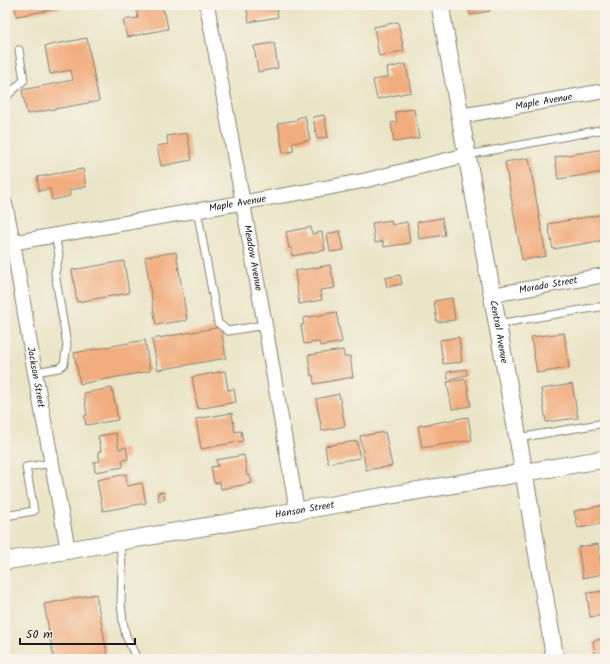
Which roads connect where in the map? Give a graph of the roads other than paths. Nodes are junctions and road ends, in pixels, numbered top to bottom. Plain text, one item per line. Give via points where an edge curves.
1 (207, 5) edge
2 (440, 5) edge
3 (18, 50) dead end
4 (605, 91) edge
5 (5, 96) edge
6 (460, 116) junction
7 (605, 128) edge
8 (467, 155) junction
9 (242, 202) junction
10 (5, 204) edge
11 (197, 210) junction
12 (55, 235) junction
13 (9, 243) edge
14 (605, 275) edge
15 (492, 295) junction
16 (605, 306) edge
17 (497, 324) junction
18 (265, 325) junction
19 (35, 372) junction
20 (605, 423) edge
21 (518, 438) junction
22 (605, 459) edge
23 (52, 463) junction
24 (524, 472) junction
25 (298, 510) junction
26 (5, 516) edge
27 (120, 541) junction
28 (68, 550) junction
29 (5, 561) edge
30 (137, 659) edge
31 (555, 659) edge

1 - 9 street, Meadow Avenue
2 - 6 street, Central Avenue
3 - 5 lane via 24,80
4 - 6 street, Maple Avenue
6 - 8 street, Central Avenue
7 - 8 lane
8 - 9 street, Maple Avenue via 367,180
8 - 15 street, Central Avenue
9 - 11 street, Maple Avenue
9 - 18 street, Meadow Avenue
10 - 13 street, Jackson Street
11 - 12 street, Maple Avenue
11 - 18 lane via 218,323 228,331
12 - 13 street, Maple Avenue
12 - 19 lane via 59,255 55,273 67,345 64,364 59,368
13 - 19 street, Jackson Street
14 - 15 street, Morado Street
15 - 17 street, Central Avenue
16 - 17 lane
17 - 21 street, Central Avenue
18 - 25 street, Meadow Avenue
19 - 23 street, Jackson Street
20 - 21 lane
21 - 24 street, Central Avenue
22 - 24 street, Hanson Street
23 - 26 lane via 26,467 34,510
23 - 28 street, Jackson Street
24 - 25 street, Hanson Street
24 - 31 street, Central Avenue
25 - 27 street, Hanson Street
27 - 28 street, Hanson Street
27 - 30 lane via 123,622 126,636
28 - 29 street, Hanson Street

